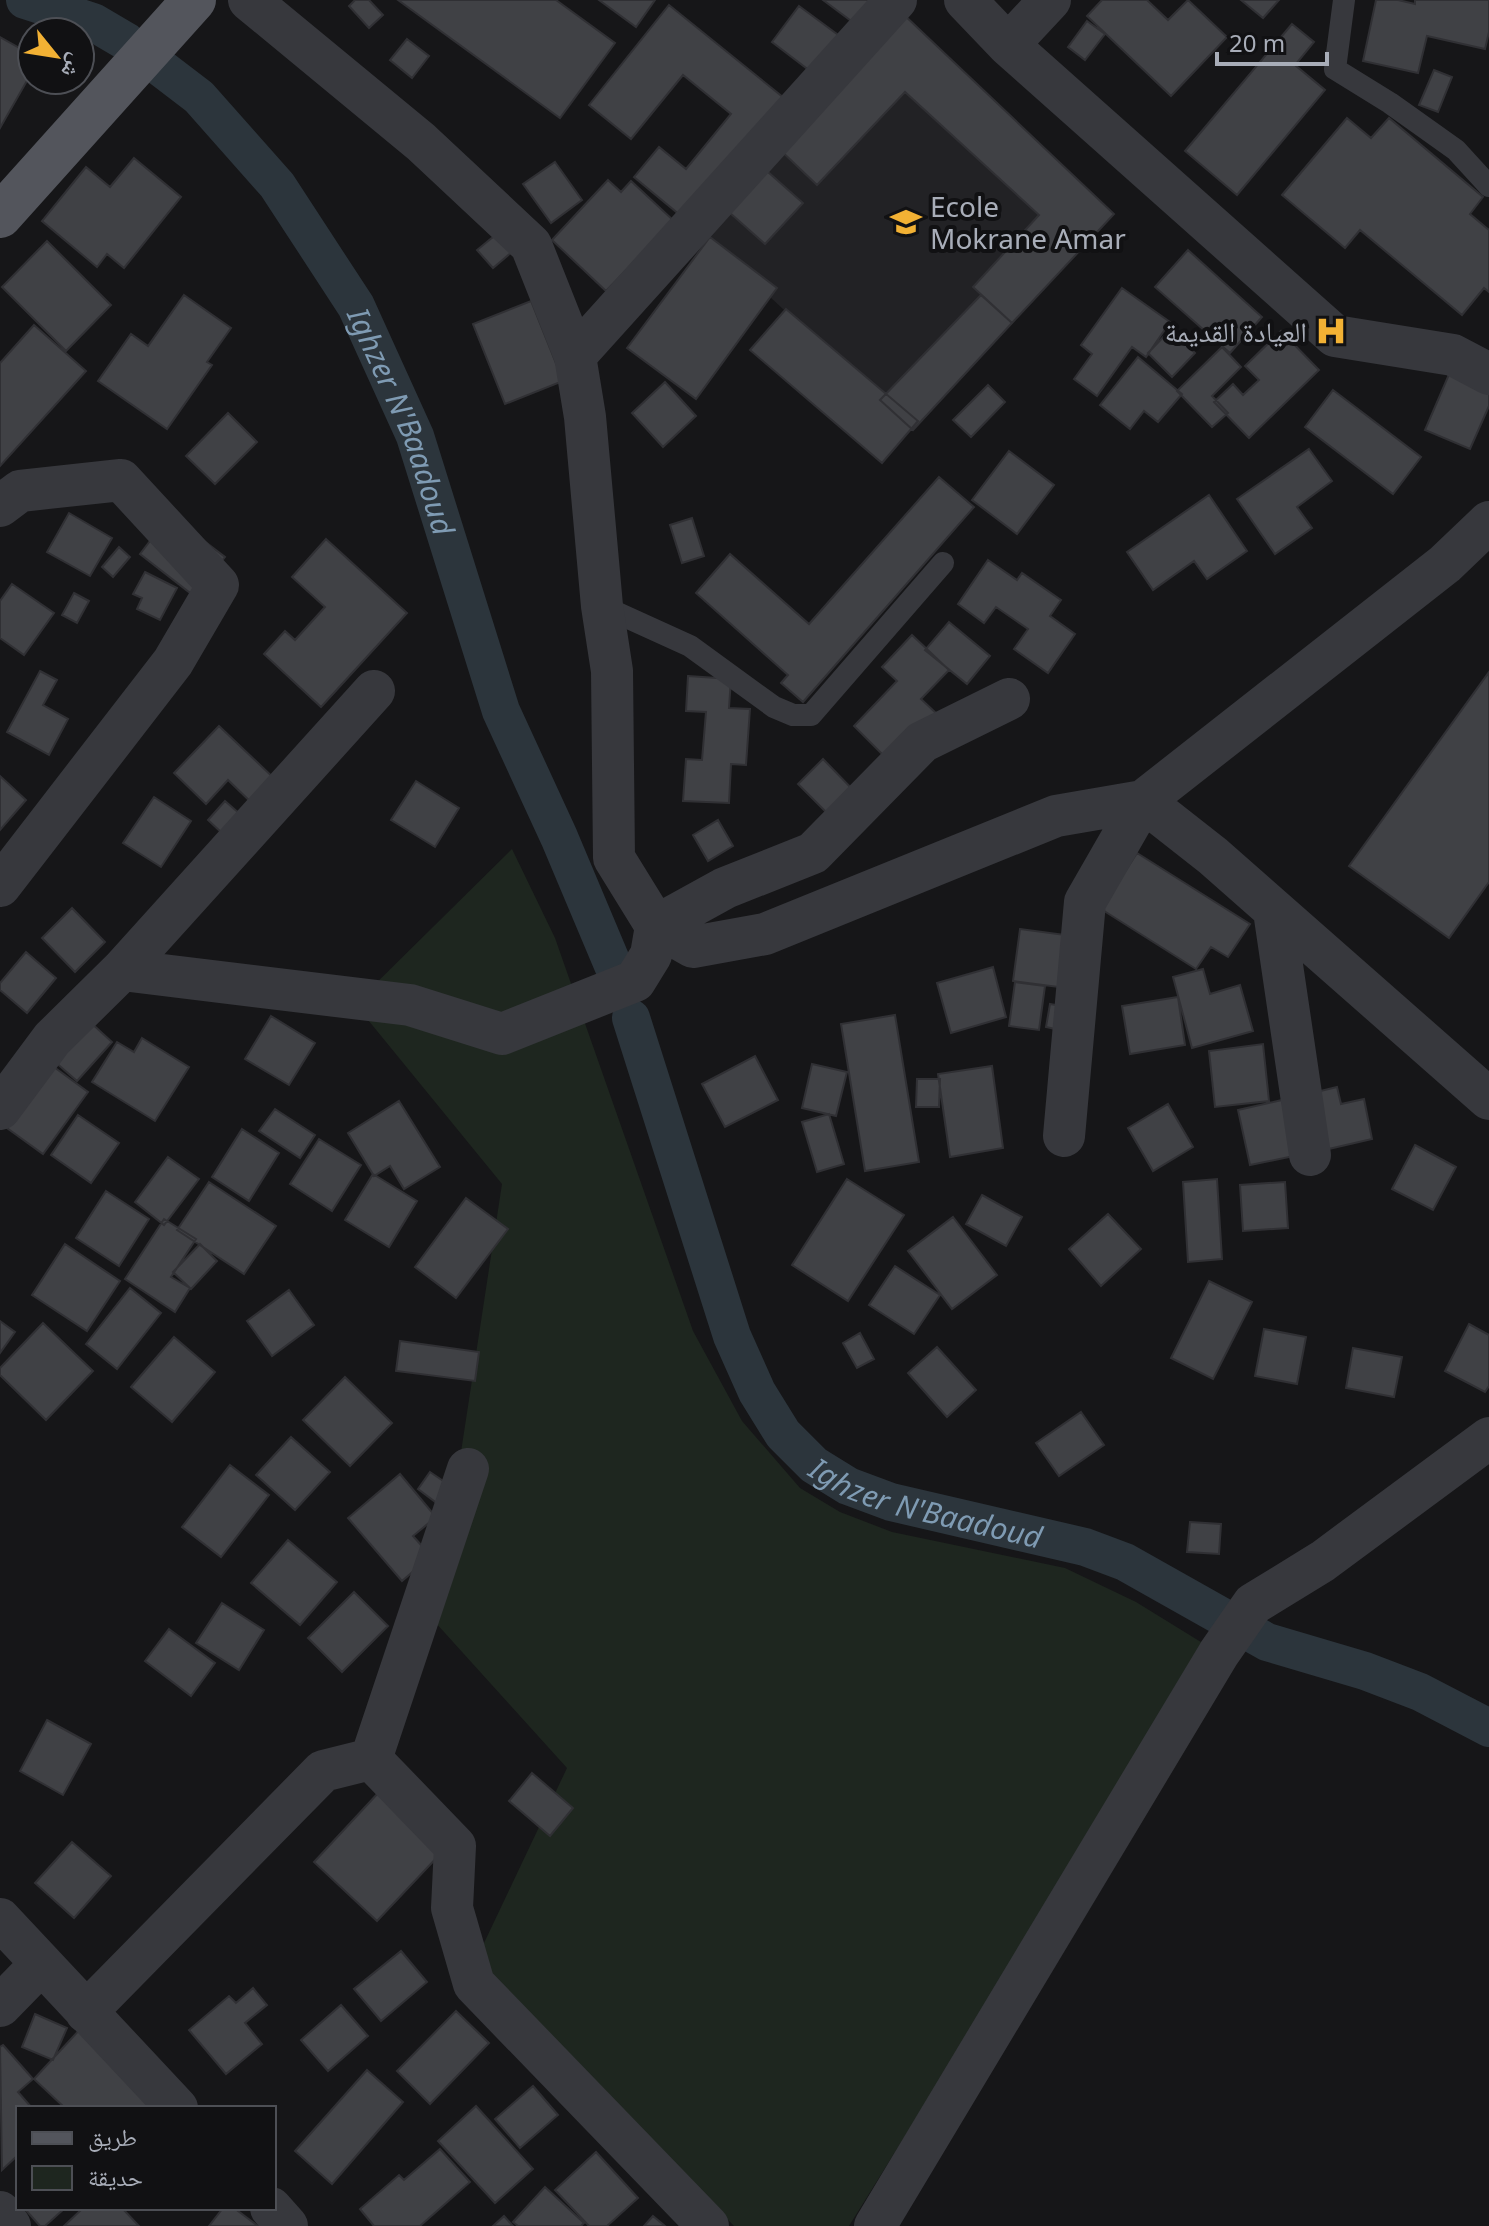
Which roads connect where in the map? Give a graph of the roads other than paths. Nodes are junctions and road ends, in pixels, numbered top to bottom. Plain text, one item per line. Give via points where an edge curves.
1 (194, 0) edge
2 (249, 0) edge
3 (896, 0) edge
4 (965, 0) edge
5 (1050, 0) edge
6 (1344, 0) edge
7 (1008, 45) junction
8 (1489, 186) edge
9 (3, 207) edge
10 (575, 356) junction
11 (1484, 365) edge
12 (0, 506) edge
13 (1489, 522) edge
14 (943, 563) dead end
15 (602, 606) junction
16 (374, 691) dead end
17 (1009, 699) dead end
18 (1143, 801) junction
19 (0, 886) edge
20 (1274, 911) junction
21 (656, 926) junction
22 (122, 970) junction
23 (1489, 1099) edge
24 (0, 1109) edge
25 (1064, 1136) dead end
26 (1310, 1155) dead end
27 (1489, 1438) edge
28 (468, 1469) dead end
29 (371, 1759) junction
30 (0, 1919) edge
31 (41, 1964) junction
32 (0, 2006) edge
33 (86, 2012) junction
34 (175, 2106) edge
35 (273, 2210) edge
36 (287, 2226) edge
37 (708, 2226) edge
38 (875, 2226) edge

1 - 9 main road
2 - 10 street via 421,142 531,245
3 - 10 street
4 - 7 street
5 - 7 street
6 - 8 lane via 1335,69 1456,150
7 - 11 street via 1335,336
10 - 15 street
12 - 19 street via 20,491 121,480 218,585 173,662
13 - 18 street via 1445,564
14 - 15 lane via 811,715 774,707 690,646
15 - 21 street via 612,671 614,858
16 - 22 street
17 - 21 street via 922,742 813,853 725,888
18 - 20 street
18 - 21 street via 1056,816 765,934 693,947
18 - 25 street via 1085,902
20 - 23 street
20 - 26 street
21 - 22 street via 651,955 635,981 502,1034 410,1005
22 - 24 street via 52,1039
27 - 38 street via 1323,1561 1253,1604
28 - 29 street
29 - 33 street via 323,1771
29 - 37 street via 455,1846 452,1908 474,1984
30 - 31 street
31 - 32 street
31 - 33 street
33 - 34 street
35 - 36 street

